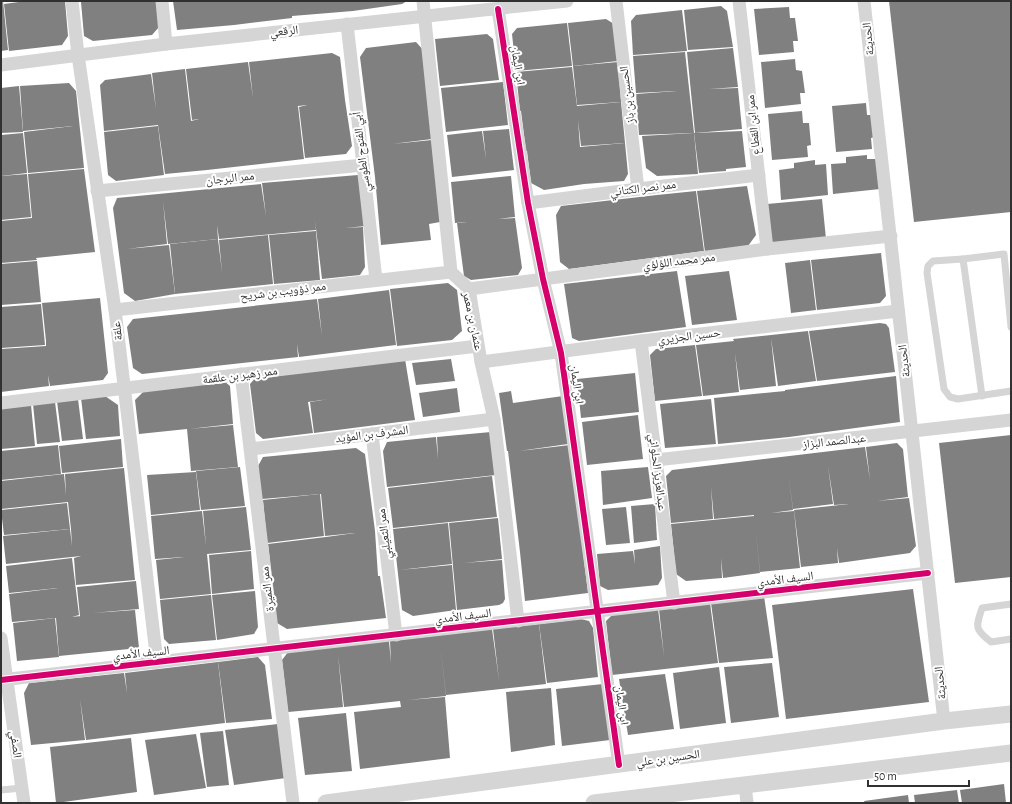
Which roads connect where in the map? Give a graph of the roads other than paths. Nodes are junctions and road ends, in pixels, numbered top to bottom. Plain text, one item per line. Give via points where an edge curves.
1 (72, 1) edge
2 (162, 1) edge
3 (424, 1) edge
4 (567, 1) edge
5 (616, 1) edge
6 (739, 1) edge
7 (864, 1) edge
8 (498, 9) junction
9 (426, 16) junction
10 (347, 24) junction
11 (166, 44) junction
12 (78, 55) junction
13 (1, 65) edge
14 (363, 165) junction
15 (758, 175) junction
16 (638, 189) junction
17 (97, 191) junction
18 (528, 203) junction
19 (890, 236) junction
20 (767, 249) junction
21 (1008, 254) edge
22 (963, 259) junction
23 (451, 272) junction
24 (543, 279) junction
25 (376, 280) junction
26 (469, 289) junction
27 (115, 310) junction
28 (898, 311) junction
29 (1011, 327) edge
30 (641, 341) junction
31 (478, 346) junction
32 (561, 352) junction
33 (481, 362) junction
34 (241, 374) junction
35 (124, 389) junction
36 (1011, 391) edge
37 (982, 396) junction
38 (1, 403) edge
39 (494, 419) junction
40 (1011, 420) edge
41 (912, 432) junction
42 (372, 434) junction
43 (251, 449) junction
44 (656, 460) junction
45 (928, 573) junction
46 (674, 603) junction
47 (1011, 604) edge
48 (597, 612) junction
49 (518, 621) junction
50 (396, 635) junction
51 (1, 638) edge
52 (1011, 639) edge
53 (274, 649) junction
54 (157, 662) junction
55 (4, 679) edge
56 (1011, 714) edge
57 (944, 721) junction
58 (1011, 753) edge
59 (619, 765) junction
60 (745, 784) junction
61 (22, 788) junction
62 (1, 790) edge
63 (24, 803) edge
64 (293, 803) edge
65 (326, 803) edge
66 (594, 803) edge
67 (747, 803) edge

1 - 12 street, علقة
2 - 11 street
3 - 9 street
4 - 8 street, الرقعي
5 - 16 street, الحسين بن باز
6 - 15 street, ممر ابن القطاع
7 - 19 street, الحديثة
8 - 9 street, الرقعي
8 - 18 street, ابن اليمان
9 - 10 street, الرقعي
9 - 23 street
10 - 11 street, الرقعي
10 - 14 street, أبي الفتوح الطوسي
11 - 12 street, الرقعي
12 - 13 street, الرقعي
12 - 17 street, علقة
14 - 17 street, ممر البرجان
14 - 25 street, أبي الفتوح الطوسي
15 - 16 street, ممر نصر الكتاني
15 - 20 street, ممر ابن القطاع
16 - 18 street, ممر نصر الكتاني
17 - 27 street, علقة
18 - 24 street, ابن اليمان
19 - 20 street, ممر محمد اللؤلؤي
19 - 28 street, الحديثة
20 - 24 street, ممر محمد اللؤلؤي
21 - 22 lane
21 - 29 lane
22 - 37 lane
22 - 37 lane via 933,261 928,266 927,273 944,389 950,398
23 - 25 street, ممر ذؤويب بن شريح
23 - 26 street, عثمان بن معمر
24 - 26 street, ممر محمد اللؤلؤي
24 - 32 street, ابن اليمان
25 - 27 street, ممر ذؤويب بن شريح
26 - 31 street, عثمان بن معمر
27 - 35 street, علقة
28 - 30 street, حسين الجزيري
28 - 41 street, الحديثة
30 - 32 street, حسين الجزيري
30 - 44 street, عبدالعزيز الحلواني
31 - 33 street, عثمان بن معمر
31 - 34 street, ممر زهير بن علقمة
32 - 33 street, حسين الجزيري
32 - 48 street, ابن اليمان
33 - 39 street, عثمان بن معمر
34 - 35 street, ممر زهير بن علقمة
34 - 43 street, ممر النميرة
35 - 38 street, ممر زهير بن علقمة
35 - 54 street, علقة
36 - 37 lane
39 - 42 street, المشرف بن المؤيد
39 - 49 street, عثمان بن معمر
40 - 41 street, عبدالصمد البزاز
41 - 44 street, عبدالصمد البزاز
41 - 45 street, الحديثة
42 - 43 street, المشرف بن المؤيد
42 - 50 street, ممر الثعيلبي
43 - 53 street, ممر النميرة
44 - 46 street, عبدالعزيز الحلواني
45 - 46 street, السيف الأمدي
45 - 57 street, الحديثة
46 - 48 street, السيف الأمدي
47 - 52 lane via 982,608 977,624 980,633 991,642
48 - 49 street, السيف الأمدي
48 - 59 street, ابن اليمان
49 - 50 street, السيف الأمدي
50 - 53 street, السيف الأمدي
51 - 55 street, الصفي
53 - 54 street, السيف الأمدي
53 - 64 street, ممر النميرة
54 - 55 street, السيف الأمدي
55 - 61 street, الصفي
56 - 57 street, الحسين بن علي
57 - 59 street, الحسين بن علي
58 - 60 street
59 - 65 street, الحسين بن علي
60 - 66 street
60 - 67 street
61 - 62 lane
61 - 63 street, الصفي

